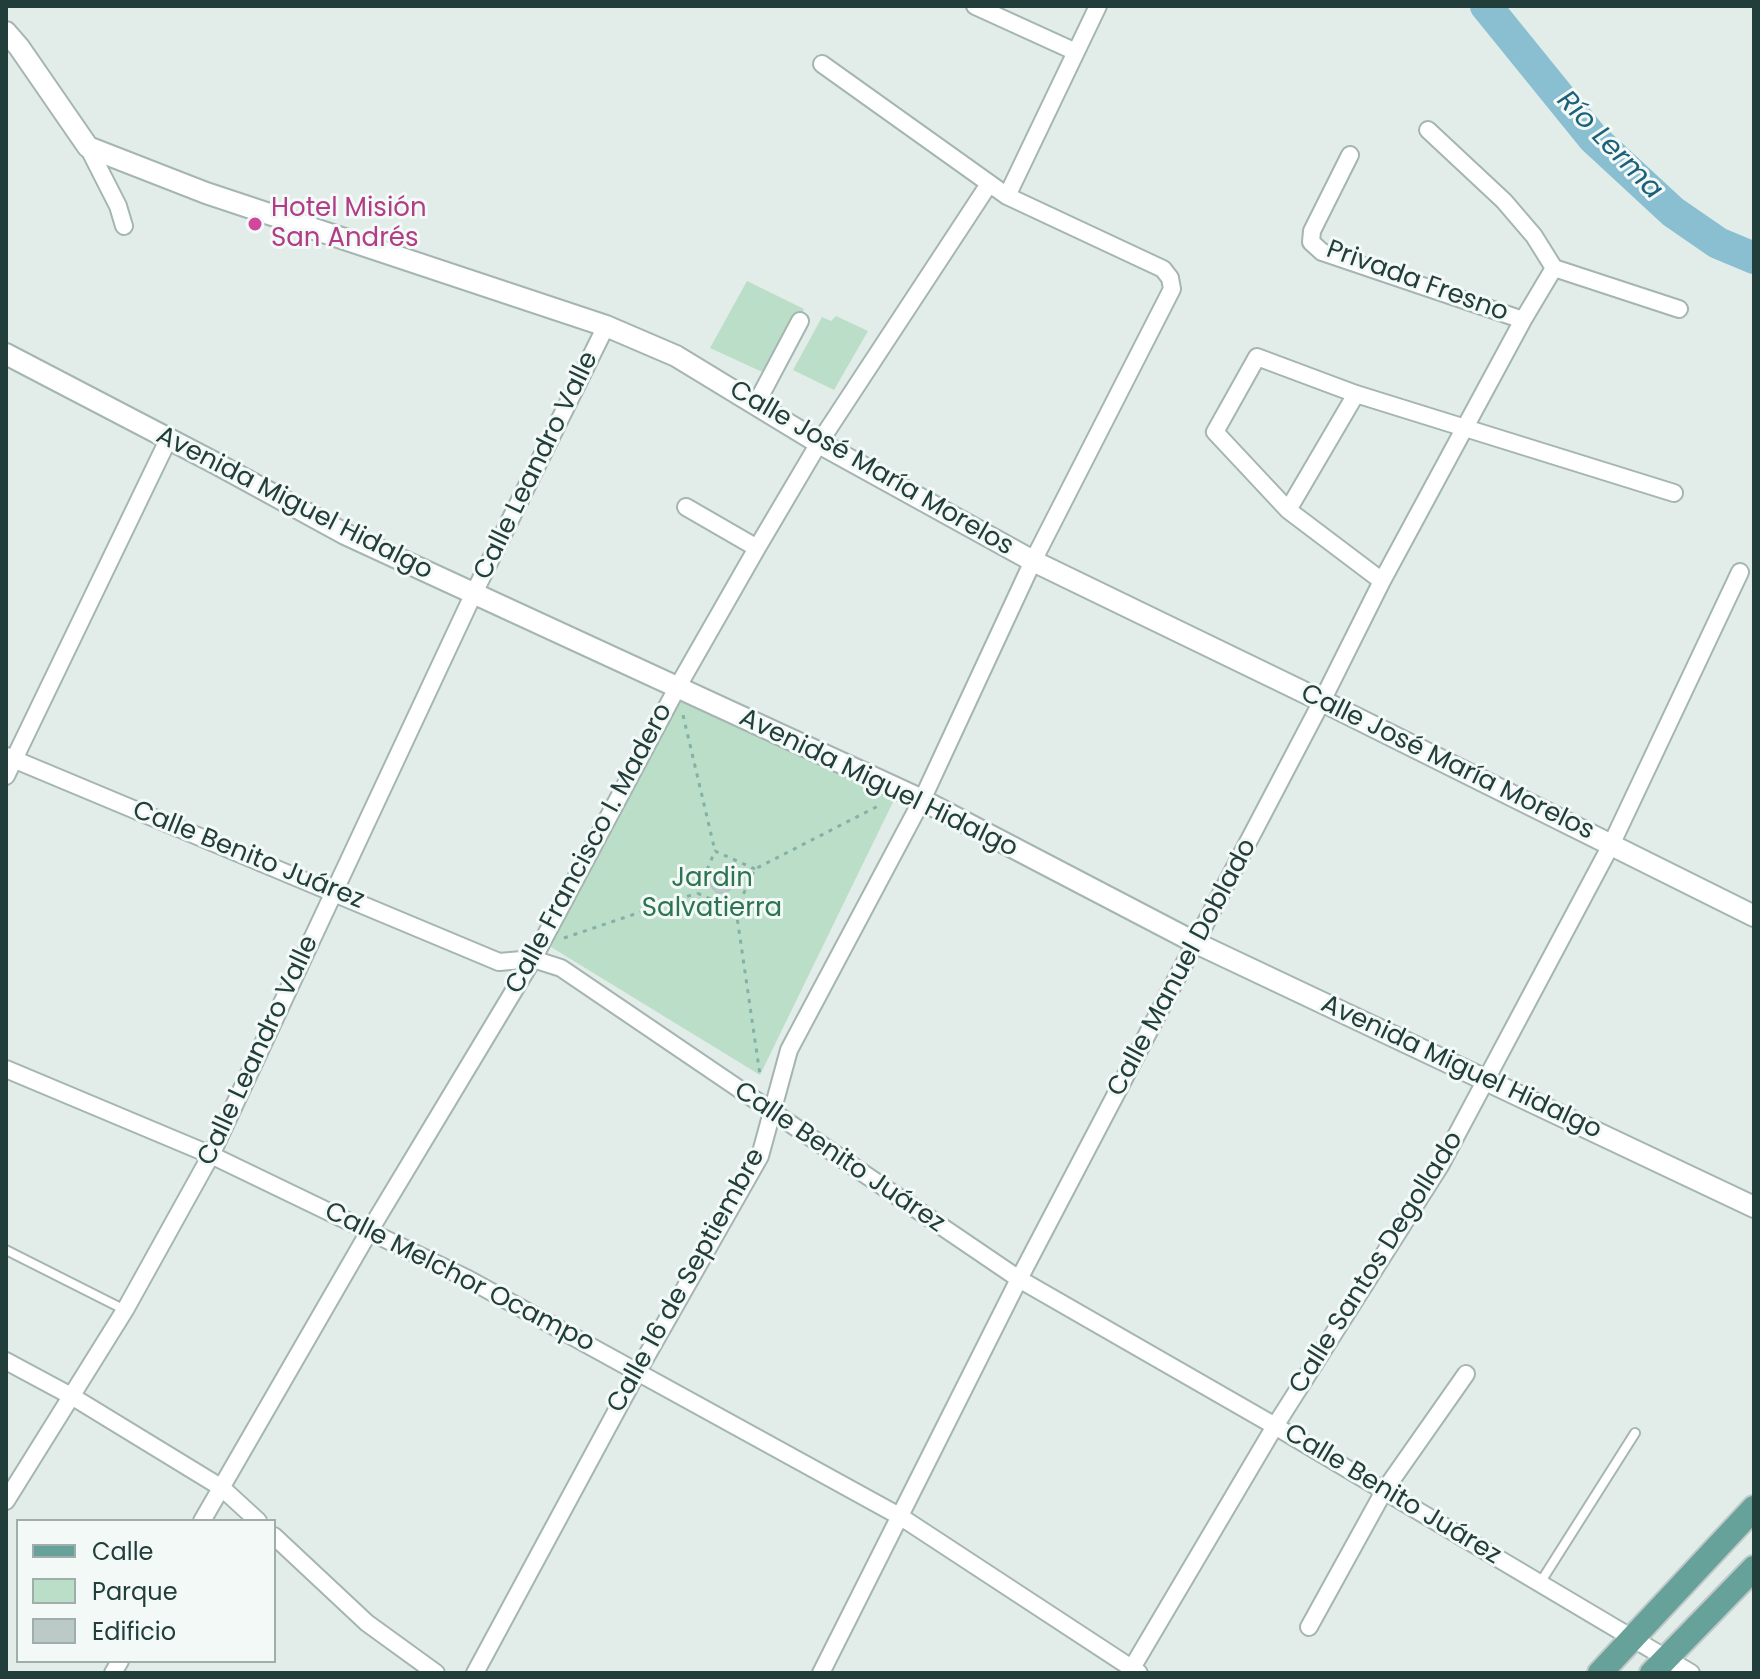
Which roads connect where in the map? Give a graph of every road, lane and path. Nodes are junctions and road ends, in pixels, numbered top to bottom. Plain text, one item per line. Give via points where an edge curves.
1 (975, 6) edge
2 (1098, 6) edge
3 (6, 32) edge
4 (1076, 52) junction
5 (822, 64) dead end
6 (1428, 130) dead end
7 (88, 147) junction
8 (1350, 155) dead end
9 (989, 184) junction
10 (1007, 196) junction
11 (124, 226) dead end
12 (1554, 268) junction
13 (1679, 309) dead end
14 (1523, 320) junction
15 (800, 321) dead end
16 (606, 326) junction
17 (6, 354) edge
18 (1356, 394) junction
19 (756, 404) junction
20 (1464, 428) junction
21 (168, 440) junction
22 (819, 443) junction
23 (1674, 493) dead end
24 (686, 507) dead end
25 (1288, 510) junction
26 (757, 548) junction
27 (1033, 561) junction
28 (1740, 572) dead end
29 (1382, 581) junction
30 (473, 595) junction
31 (677, 688) junction
32 (1322, 701) junction
33 (682, 711) dead end
34 (9, 758) edge
35 (6, 776) edge
36 (922, 800) junction
37 (881, 805) dead end
38 (1611, 845) junction
39 (715, 851) junction
40 (755, 869) junction
41 (334, 891) junction
42 (697, 893) junction
43 (736, 910) junction
44 (1754, 916) edge
45 (561, 939) dead end
46 (1196, 943) junction
47 (533, 959) junction
48 (6, 1069) edge
49 (760, 1075) dead end
50 (1487, 1080) junction
51 (772, 1113) junction
52 (211, 1155) junction
53 (1754, 1207) edge
54 (370, 1230) junction
55 (6, 1250) edge
56 (1019, 1279) junction
57 (125, 1310) junction
58 (6, 1361) edge
59 (638, 1371) junction
60 (1466, 1374) dead end
61 (73, 1397) junction
62 (1275, 1426) junction
63 (1635, 1433) dead end
64 (222, 1488) junction
65 (1384, 1491) junction
66 (6, 1501) edge
67 (1754, 1508) edge
68 (901, 1517) junction
69 (203, 1519) edge
70 (256, 1519) edge
71 (276, 1538) edge
72 (1754, 1568) edge
73 (1540, 1583) junction
74 (1309, 1627) dead end
75 (1632, 1636) junction
76 (1659, 1666) edge
77 (1133, 1671) edge
78 (436, 1673) edge
79 (475, 1673) edge
80 (821, 1673) edge
81 (1600, 1673) edge
82 (1691, 1673) edge

1 - 4 street
2 - 4 street
3 - 7 street
4 - 10 street
5 - 9 street
6 - 12 street via 1504,201
7 - 11 street
7 - 16 street, Calle José María Morelos via 206,193
8 - 14 street, Privada Fresno via 1311,242 1322,252
9 - 10 street
9 - 22 street, Calle Francisco I. Madero
10 - 27 street, Calle 16 de Septiembre via 1163,269 1172,289
12 - 13 street
12 - 14 street, Calle Manuel Doblado
14 - 20 street, Calle Manuel Doblado
15 - 19 street
16 - 19 street, Calle José María Morelos via 676,356
16 - 30 street, Calle Leandro Valle
17 - 21 street, Avenida Miguel Hidalgo
18 - 20 street
18 - 25 street
18 - 25 street via 1257,357 1215,432
19 - 22 street, Calle José María Morelos
20 - 23 street
20 - 29 street, Calle Manuel Doblado
21 - 30 street, Avenida Miguel Hidalgo
21 - 34 street
22 - 26 street, Calle Francisco I. Madero
22 - 27 street, Calle José María Morelos
24 - 26 street
25 - 29 street
26 - 31 street, Calle Francisco I. Madero
27 - 32 street, Calle José María Morelos
27 - 36 street, Calle 16 de Septiembre
28 - 38 street, Calle Santos Degollado
29 - 32 street, Calle Manuel Doblado
30 - 31 street, Avenida Miguel Hidalgo
30 - 41 street, Calle Leandro Valle
31 - 36 street, Avenida Miguel Hidalgo
31 - 47 street, Calle Francisco I. Madero
32 - 38 street, Calle José María Morelos
32 - 46 street, Calle Manuel Doblado
33 - 39 path
34 - 35 street
34 - 41 street, Calle Benito Juárez
36 - 46 street, Avenida Miguel Hidalgo
36 - 51 street, Calle 16 de Septiembre via 789,1050
37 - 40 path
38 - 44 street, Calle José María Morelos
38 - 50 street, Calle Santos Degollado
39 - 40 path
39 - 42 path
40 - 43 path
41 - 47 street, Calle Benito Juárez via 499,962
41 - 52 street, Calle Leandro Valle
42 - 43 path
42 - 45 path
43 - 49 path
46 - 50 street, Avenida Miguel Hidalgo
46 - 56 street, Calle Manuel Doblado
47 - 51 street, Calle Benito Juárez via 561,968
47 - 54 street, Calle Francisco I. Madero
48 - 52 street, Calle Melchor Ocampo
50 - 53 street, Avenida Miguel Hidalgo
50 - 62 street, Calle Santos Degollado via 1440,1166
51 - 56 street, Calle Benito Juárez
51 - 59 street, Calle 16 de Septiembre via 760,1156
52 - 54 street, Calle Melchor Ocampo
52 - 57 street, Calle Leandro Valle
54 - 59 street, Calle Melchor Ocampo
54 - 64 street, Calle Francisco I. Madero
55 - 57 lane
56 - 62 street, Calle Benito Juárez
56 - 68 street, Calle Manuel Doblado
57 - 61 street, Calle Leandro Valle
58 - 61 street
59 - 68 street, Calle Melchor Ocampo
59 - 79 street, Calle 16 de Septiembre
60 - 65 street
61 - 64 street
61 - 66 street, Calle Leandro Valle
62 - 65 street, Calle Benito Juárez
62 - 77 street, Calle Santos Degollado
63 - 73 lane
64 - 69 street, Calle Francisco I. Madero
64 - 70 street
65 - 73 street, Calle Benito Juárez
65 - 74 street
67 - 75 main road
68 - 77 street, Calle Melchor Ocampo
68 - 80 street, Calle Manuel Doblado
71 - 78 street via 367,1623
72 - 76 main road
73 - 75 street, Calle Benito Juárez
75 - 76 street, Calle Benito Juárez
75 - 81 main road
76 - 82 street, Calle Benito Juárez

